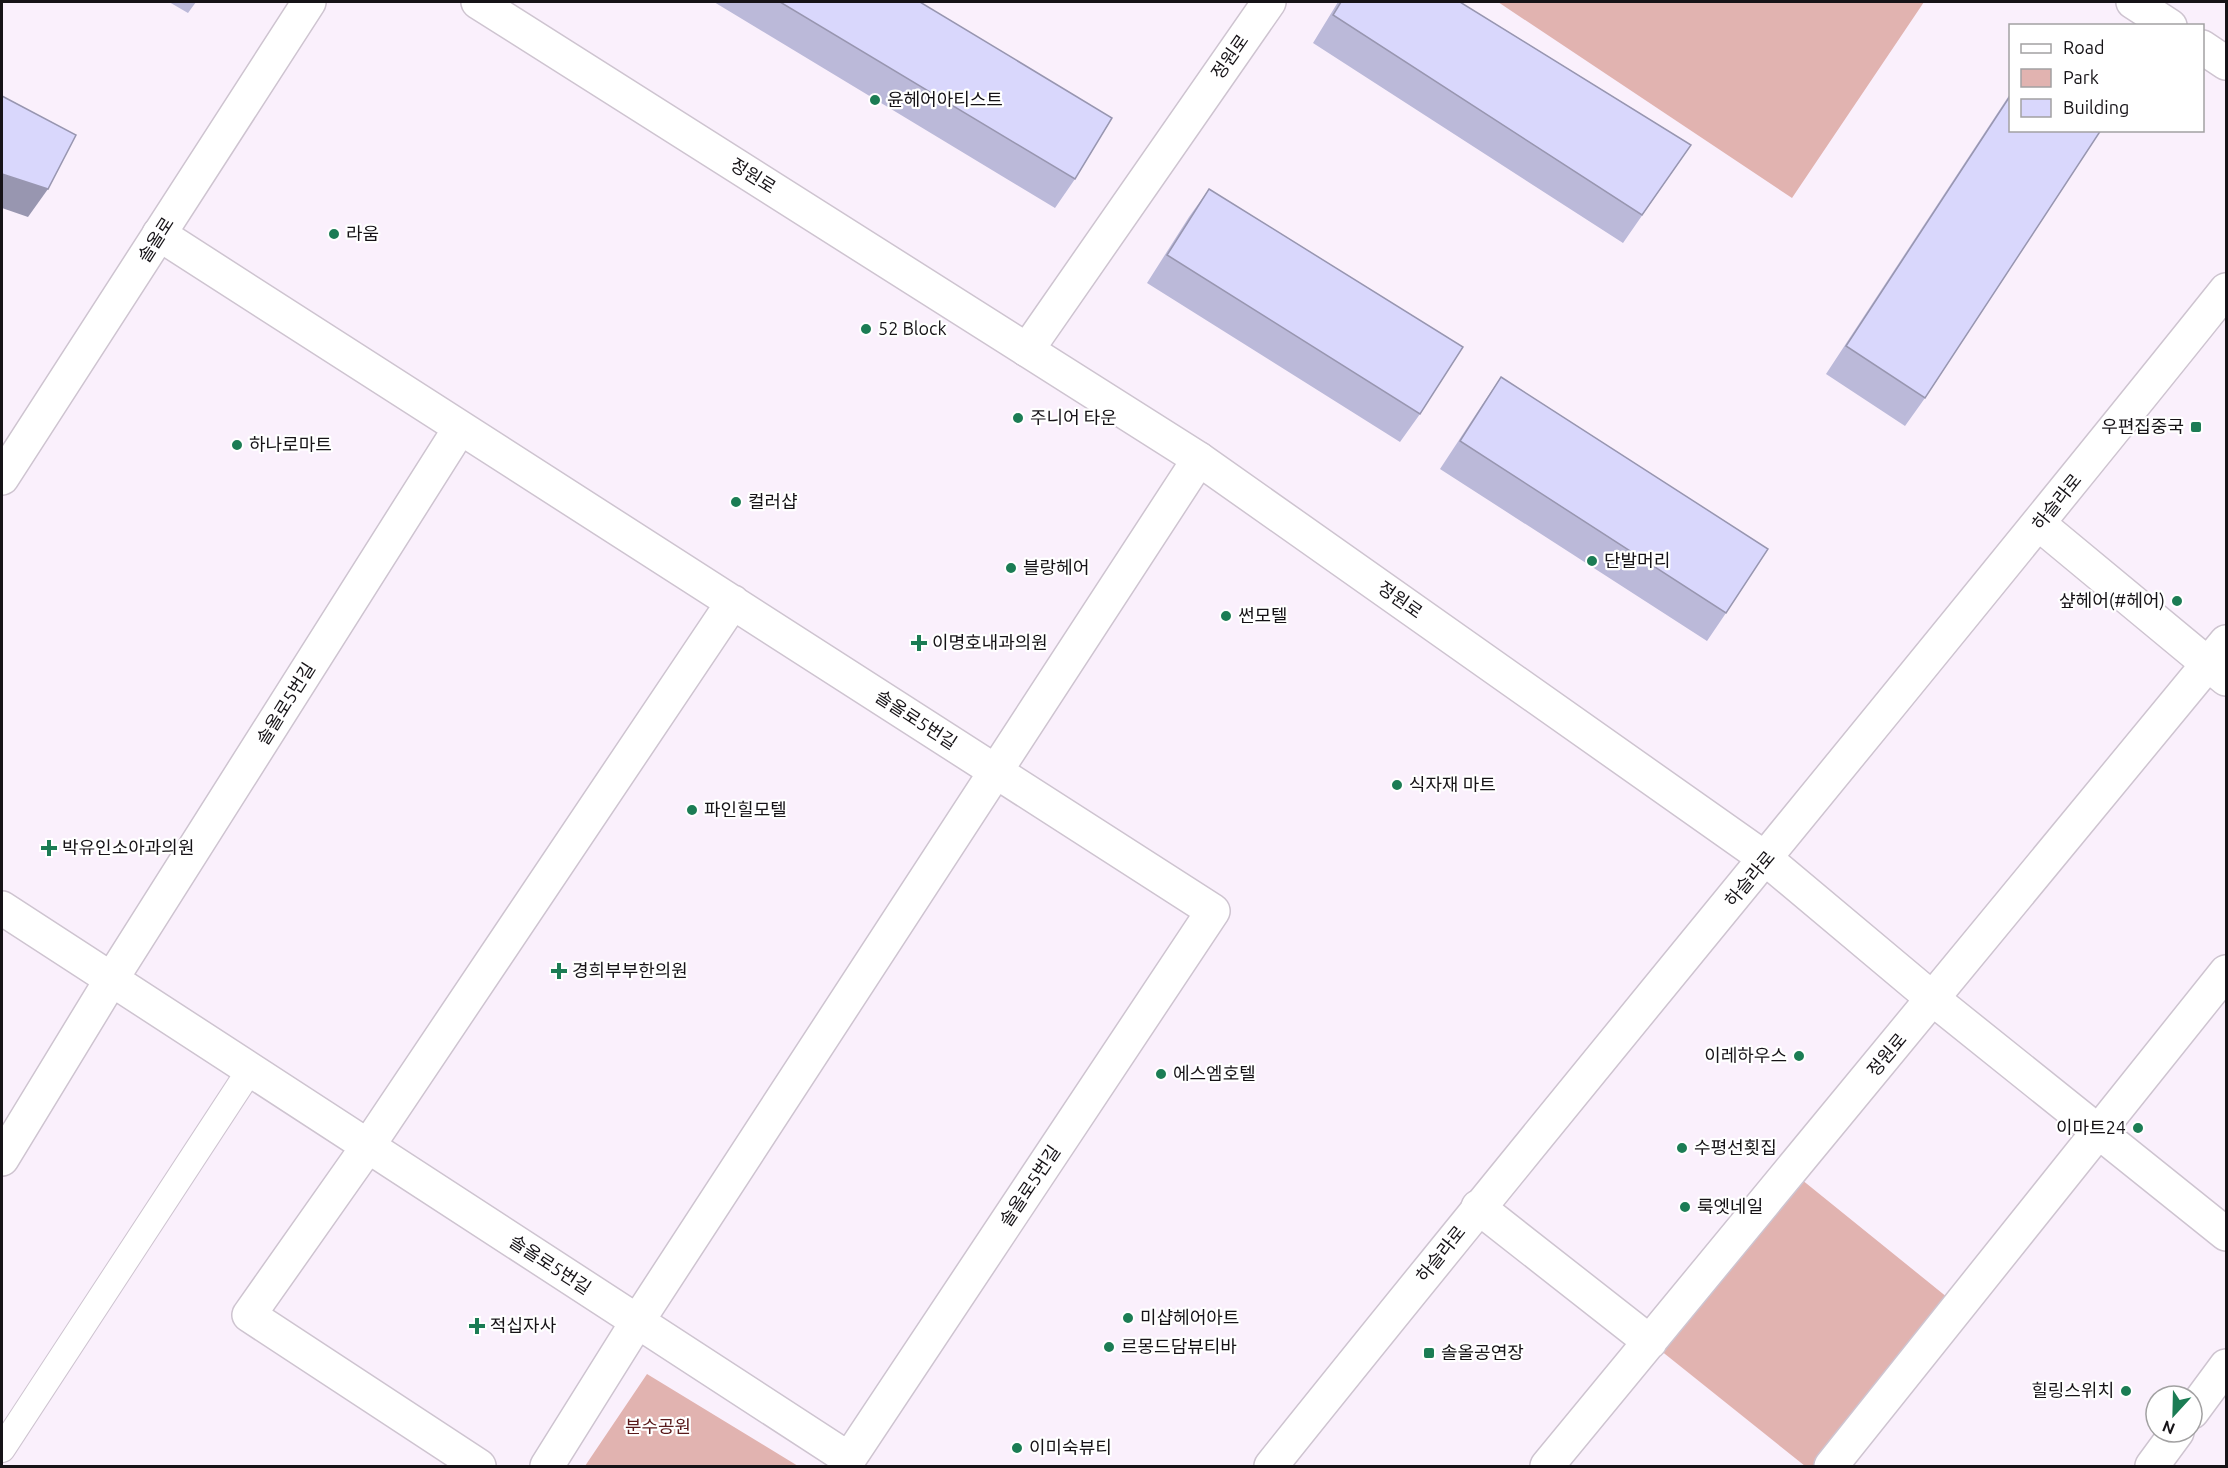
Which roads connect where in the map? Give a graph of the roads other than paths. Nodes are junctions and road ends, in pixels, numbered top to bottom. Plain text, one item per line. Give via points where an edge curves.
1 (309, 2) edge
2 (478, 2) edge
3 (1269, 2) edge
4 (2133, 2) edge
5 (2167, 24) edge
6 (2204, 48) edge
7 (2226, 63) edge
8 (159, 234) junction
9 (2226, 290) edge
10 (1027, 350) junction
11 (460, 428) junction
12 (1199, 459) junction
13 (2, 478) edge
14 (2039, 524) junction
15 (733, 602) junction
16 (2221, 661) edge
17 (997, 772) junction
18 (1766, 859) junction
19 (2, 909) edge
20 (2226, 972) edge
21 (111, 980) junction
22 (1933, 999) junction
23 (250, 1070) junction
24 (2098, 1132) junction
25 (368, 1146) junction
26 (2, 1160) edge
27 (1478, 1207) junction
28 (2226, 1234) edge
29 (637, 1322) junction
30 (1650, 1342) junction
31 (2226, 1366) edge
32 (2204, 1396) edge
33 (2168, 1444) edge
34 (2, 1449) edge
35 (479, 1467) edge
36 (547, 1467) edge
37 (1271, 1467) edge
38 (1547, 1467) edge
39 (1831, 1467) edge
40 (2152, 1467) edge

1 - 8 street, 솔올로
2 - 10 street, 정원로
3 - 10 street, 정원로
4 - 5 street
6 - 7 street
8 - 11 street, 솔올로5번길
8 - 13 street, 솔올로
9 - 14 street, 하슬라로
10 - 12 street, 정원로
11 - 15 street, 솔올로5번길
11 - 21 street, 솔올로5번길
12 - 17 street
12 - 18 street, 정원로
14 - 16 street
14 - 18 street, 하슬라로
15 - 17 street, 솔올로5번길
15 - 25 street
16 - 22 street, 정원로
17 - 29 street
17 - 29 street, 솔올로5번길 via 1213,911 849,1459
18 - 22 street, 정원로
18 - 27 street, 하슬라로
19 - 21 street, 솔올로5번길
20 - 24 street
21 - 23 street, 솔올로5번길
21 - 26 street
22 - 24 street, 정원로
22 - 30 street, 정원로
23 - 25 street, 솔올로5번길
23 - 34 street
24 - 28 street, 정원로
24 - 39 street
25 - 29 street, 솔올로5번길
25 - 35 street via 249,1315
27 - 30 street
27 - 37 street, 하슬라로
29 - 36 street
30 - 38 street, 정원로
31 - 32 street
33 - 40 street

